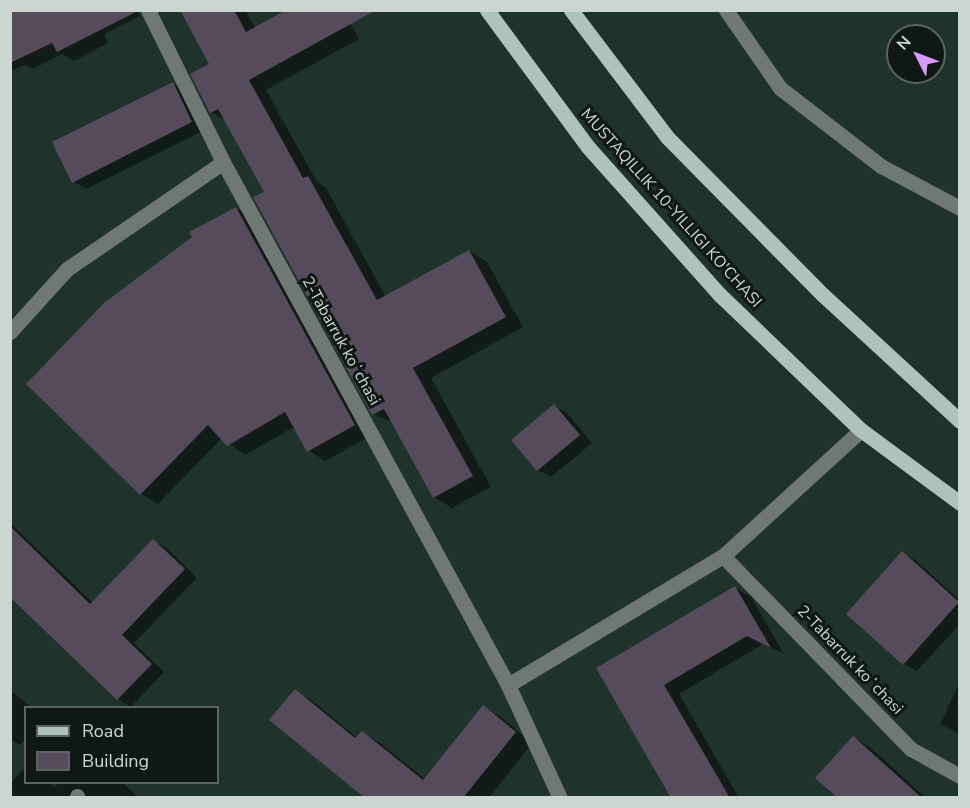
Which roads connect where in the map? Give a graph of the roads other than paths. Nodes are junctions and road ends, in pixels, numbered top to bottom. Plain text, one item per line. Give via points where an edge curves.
1 (148, 10) edge
2 (486, 10) edge
3 (572, 10) edge
4 (726, 10) edge
5 (223, 162) junction
6 (960, 208) edge
7 (10, 332) edge
8 (960, 421) edge
9 (861, 430) junction
10 (960, 503) edge
11 (723, 556) junction
12 (508, 685) junction
13 (960, 776) edge
14 (560, 798) edge

1 - 5 street, 2-Tabarruk koʻchasi
2 - 9 main road, MUSTAQILLIK 10-YILLIGI KO'CHASI via 603,165 720,296
3 - 8 main road via 667,136 823,295
4 - 6 street via 780,88 881,166
5 - 7 street via 67,269
5 - 12 street, 2-Tabarruk koʻchasi
9 - 10 main road, MUSTAQILLIK 10-YILLIGI KO'CHASI
9 - 11 street
11 - 12 street
11 - 13 street, 2-Tabarruk koʻchasi via 911,749
12 - 14 street, 2-Tabarruk koʻchasi

